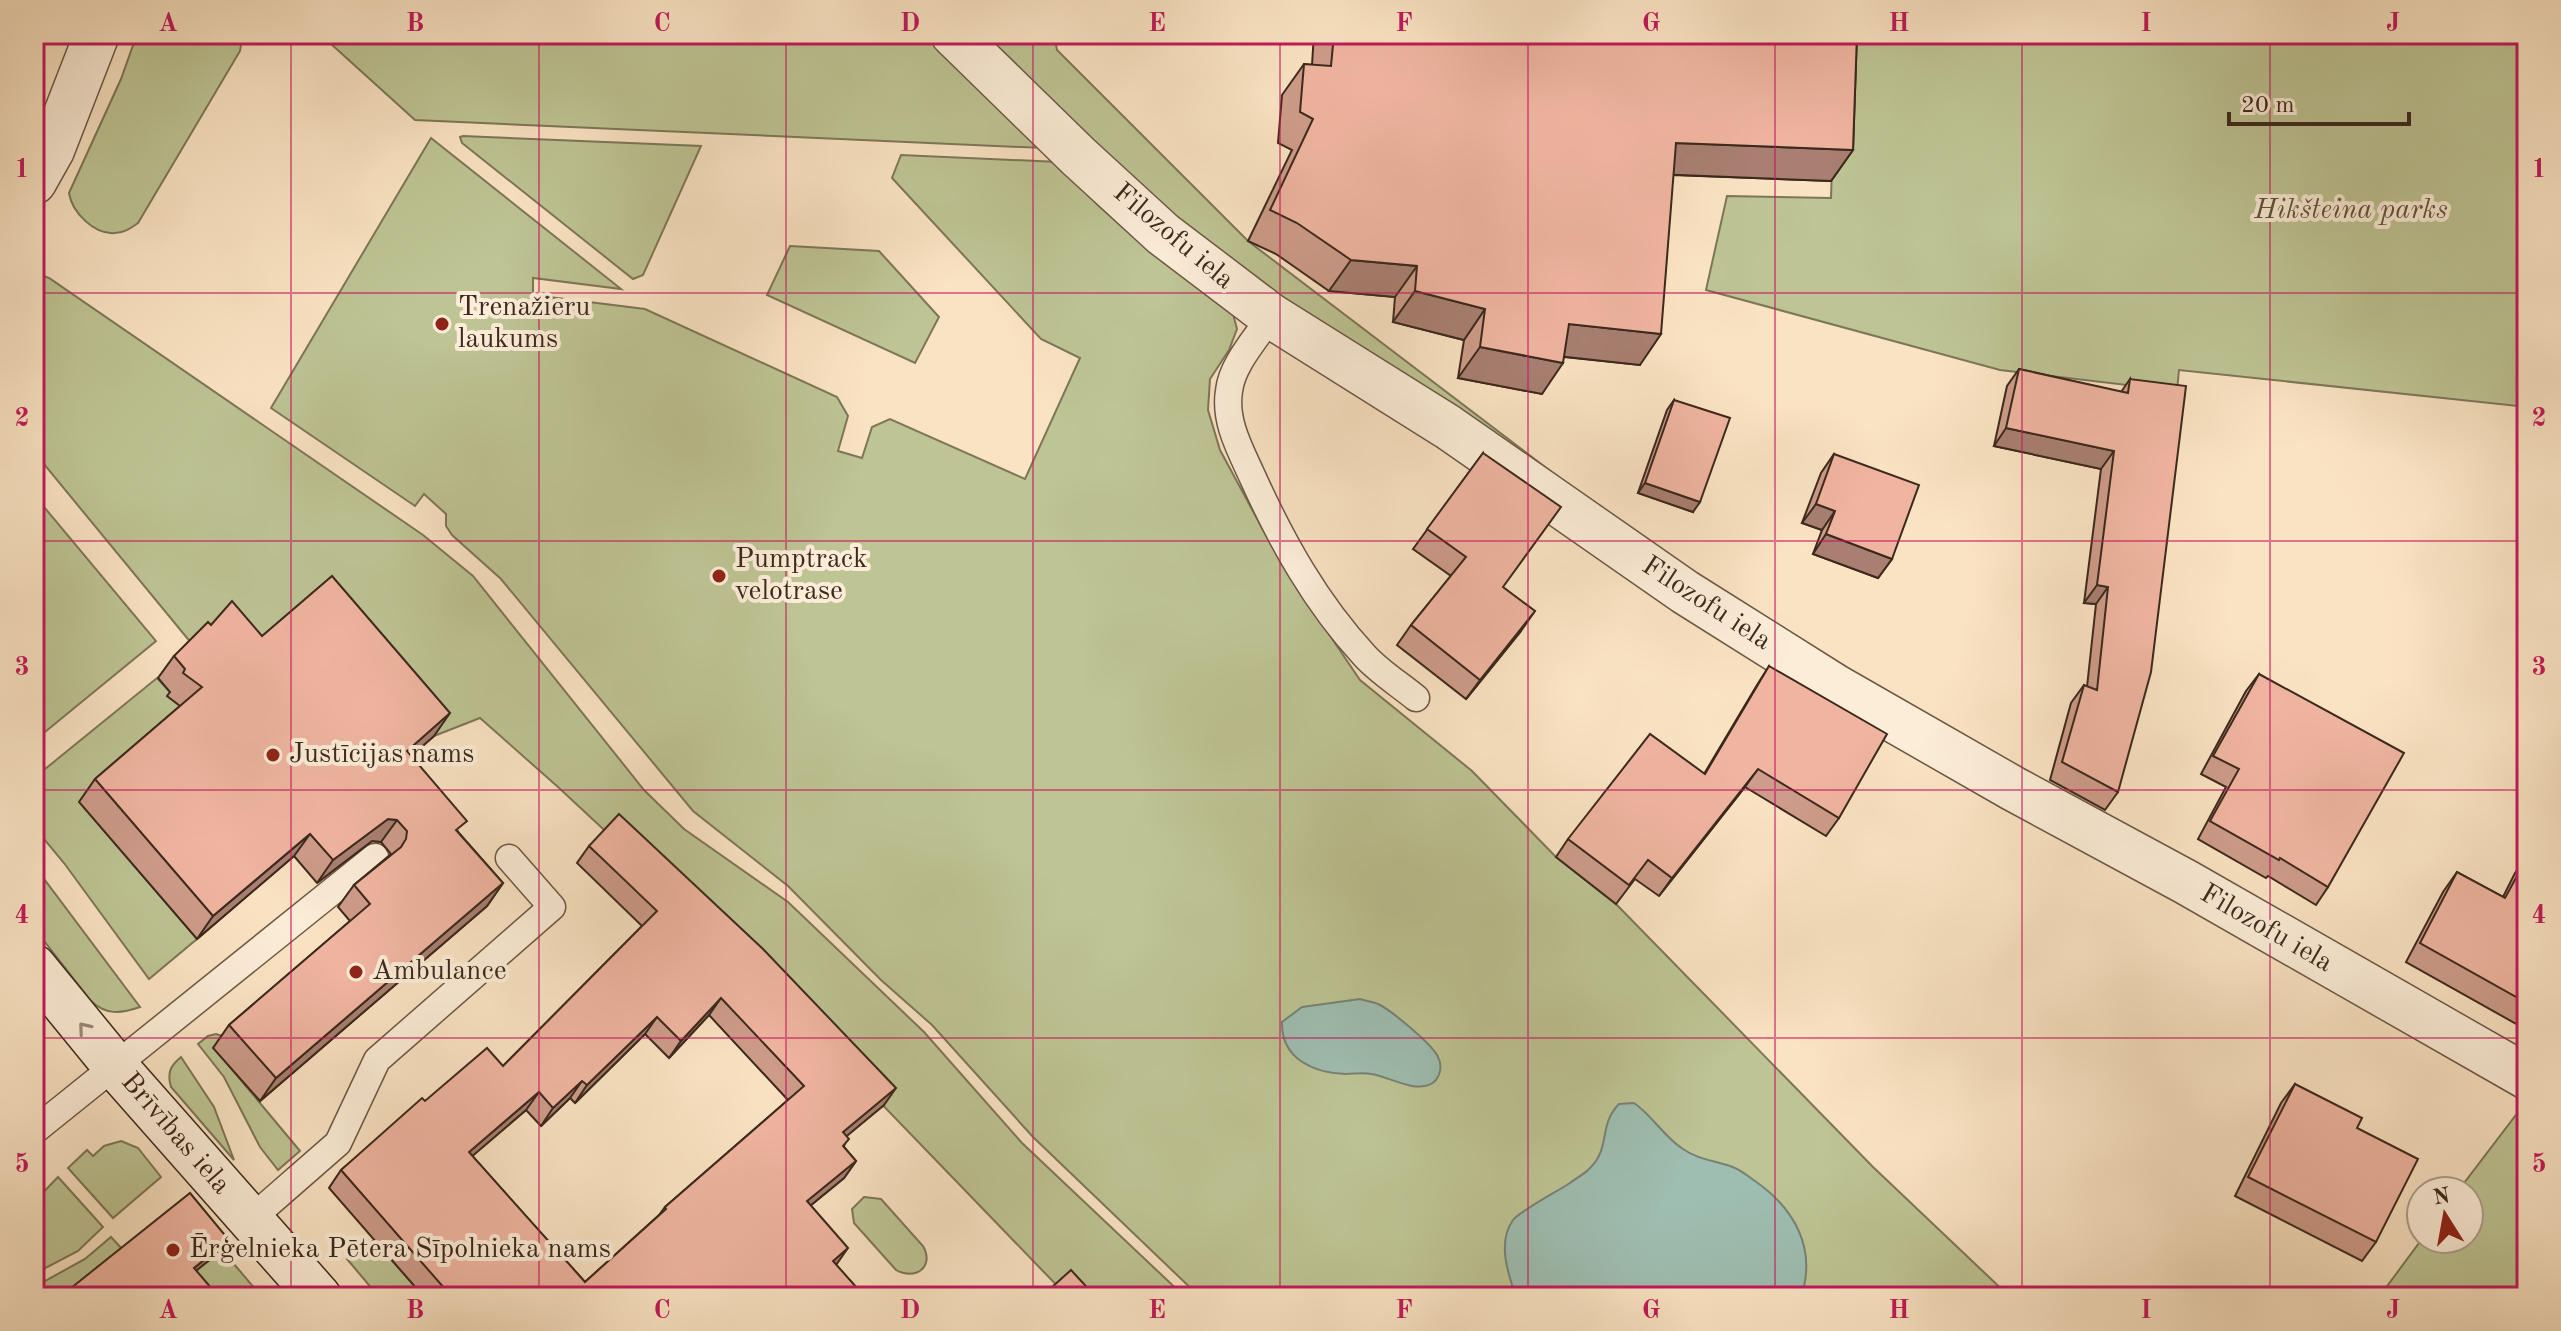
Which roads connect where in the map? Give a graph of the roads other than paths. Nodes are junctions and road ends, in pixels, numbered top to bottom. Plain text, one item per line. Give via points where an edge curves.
1 (97, 34) edge
2 (953, 34) edge
3 (34, 182) edge
4 (1271, 316) junction
5 (1416, 698) dead end
6 (375, 857) edge
7 (509, 858) dead end
8 (34, 967) edge
9 (115, 1066) junction
10 (2527, 1077) edge
11 (34, 1131) edge
12 (251, 1219) junction
13 (319, 1297) edge

1 - 3 street via 52,150
2 - 4 street, Filozofu iela via 1163,234
4 - 5 lane via 1236,368 1229,390 1234,437 1272,519 1316,595 1365,657
4 - 10 street, Filozofu iela via 1448,427 1685,592 1836,687
6 - 9 lane
7 - 12 lane via 552,907 377,1060 338,1143
9 -> 8 street, Brīvības iela
9 - 11 lane
9 - 12 street, Brīvības iela
12 - 13 street, Brīvības iela

